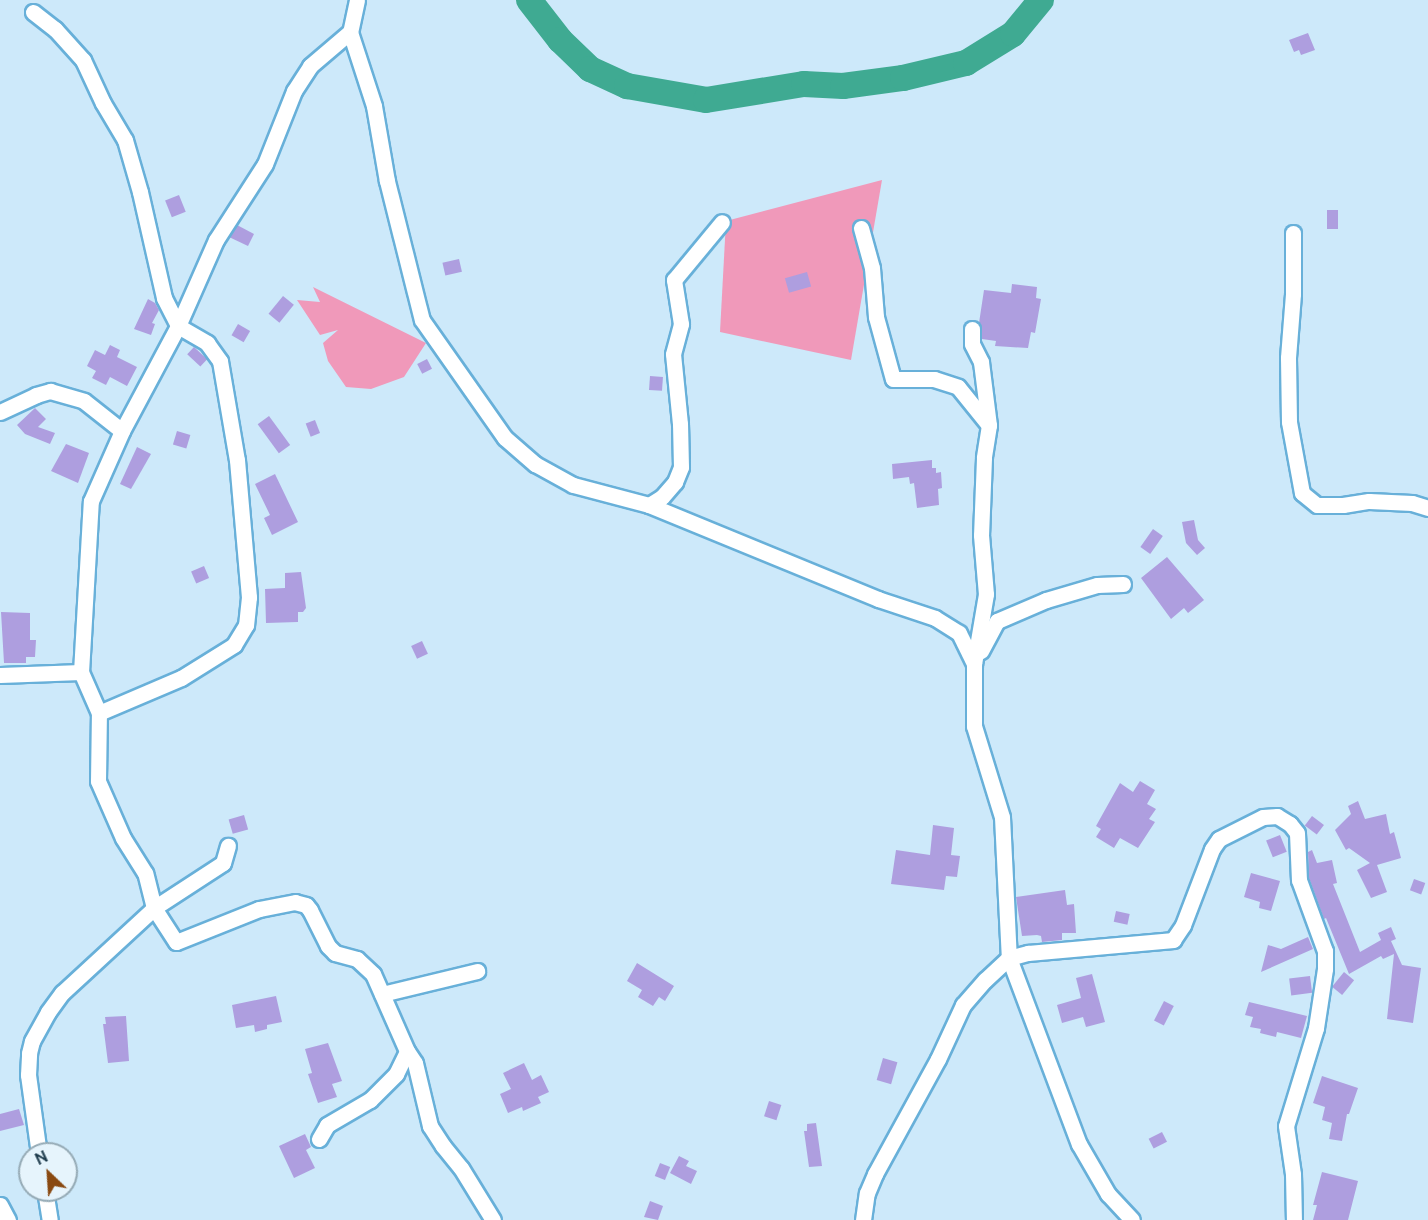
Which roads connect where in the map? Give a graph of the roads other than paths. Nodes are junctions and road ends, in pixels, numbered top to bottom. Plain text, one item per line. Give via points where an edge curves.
1 (357, 0) edge
2 (33, 12) dead end
3 (350, 32) junction
4 (722, 222) dead end
5 (861, 228) dead end
6 (1293, 233) dead end
7 (178, 326) junction
8 (972, 329) dead end
9 (0, 412) edge
10 (989, 425) junction
11 (122, 431) junction
12 (649, 505) junction
13 (1428, 508) edge
14 (1123, 584) dead end
15 (974, 664) junction
16 (81, 672) junction
17 (0, 675) edge
18 (99, 713) junction
19 (228, 846) dead end
20 (154, 908) junction
21 (1009, 958) junction
22 (477, 971) dead end
23 (382, 994) junction
24 (407, 1051) junction
25 (319, 1139) dead end
26 (37, 1142) edge
27 (47, 1202) edge
28 (0, 1205) edge
29 (8, 1220) edge
30 (50, 1220) edge
31 (493, 1220) edge
32 (863, 1220) edge
33 (1132, 1220) edge
34 (1294, 1220) edge

1 - 3 street
2 - 7 street via 83,60 124,140 164,298
3 - 7 street via 310,66 294,91 265,164 216,240
3 - 12 street via 374,106 387,181 428,331 506,438 536,464 573,485
4 - 12 street via 674,280 681,324 673,354 681,467 675,482
5 - 10 street via 872,268 876,317 893,379 933,379 958,387
6 - 13 street via 1289,422 1302,493 1317,505 1380,501 1412,502
7 - 11 street
7 - 18 street via 207,343 220,361 237,460 249,597 246,625 234,645 181,678
8 - 10 street via 972,344 981,362
9 - 11 street via 50,391 84,401
10 - 15 street via 981,535 986,594
11 - 16 street via 91,501
12 - 15 street via 934,618 959,633
14 - 15 street via 1098,585 1046,600 997,621
15 - 21 street via 974,726 1002,817
16 - 17 street
16 - 18 street
18 - 20 street via 98,781 123,838 145,873
19 - 20 street via 223,863
20 - 23 street via 176,942 259,909 295,902 306,905 328,946 367,967
20 - 26 street via 62,993 32,1041 28,1075
21 - 32 street via 963,1005 875,1174 867,1192
21 - 33 street via 1079,1144 1108,1194
21 - 34 street via 1173,940 1183,925 1212,849 1220,839 1263,817 1277,816 1290,824 1297,833 1299,880 1325,951 1316,1028 1286,1126
22 - 23 street
23 - 24 street
24 - 25 street via 396,1074 370,1100 327,1125
24 - 31 street via 415,1063 430,1126
27 - 30 street
28 - 29 street

